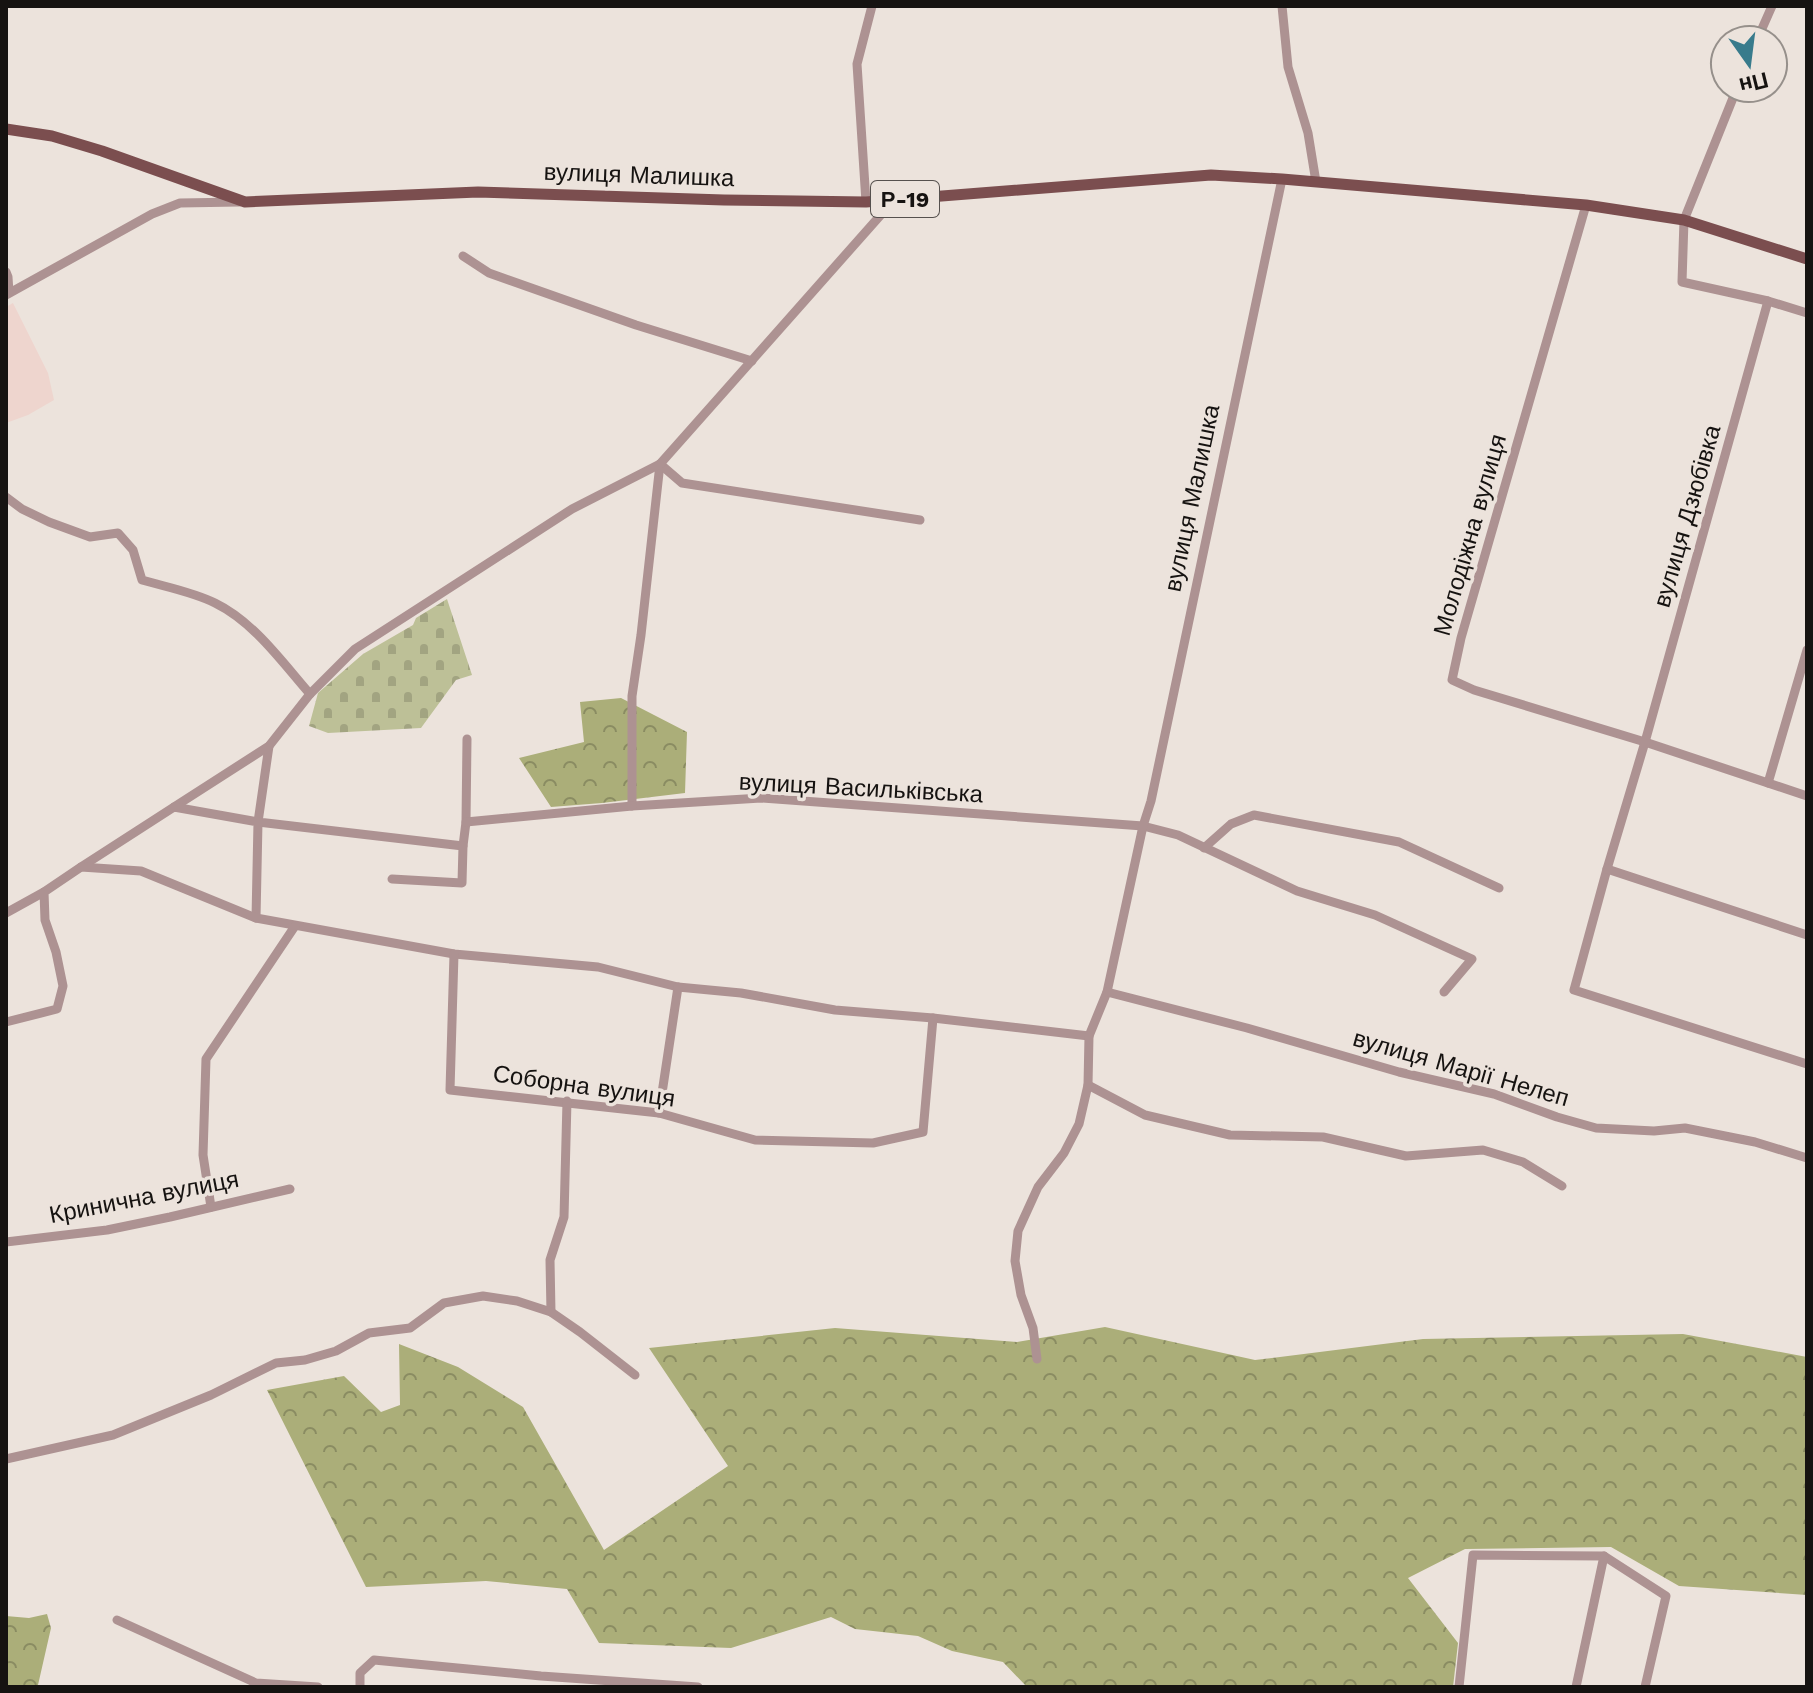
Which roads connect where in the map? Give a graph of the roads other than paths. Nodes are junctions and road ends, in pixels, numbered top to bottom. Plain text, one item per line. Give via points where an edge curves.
1 (872, 6) edge
2 (1282, 6) edge
3 (1731, 104) edge
4 (6, 129) edge
5 (1282, 179) junction
6 (1316, 182) junction
7 (894, 200) junction
8 (245, 202) junction
9 (866, 202) junction
10 (1586, 205) junction
11 (1684, 220) junction
12 (463, 256) dead end
13 (1807, 259) edge
14 (6, 272) edge
15 (8, 294) edge
16 (1768, 301) junction
17 (1807, 313) edge
18 (752, 361) junction
19 (660, 464) junction
20 (6, 497) edge
21 (920, 520) dead end
22 (1807, 650) edge
23 (310, 694) junction
24 (467, 739) dead end
25 (1645, 742) junction
26 (269, 746) junction
27 (1768, 783) junction
28 (1807, 796) edge
29 (632, 806) junction
30 (174, 807) junction
31 (258, 822) junction
32 (466, 822) junction
33 (1143, 826) junction
34 (463, 846) junction
35 (1204, 848) junction
36 (81, 867) junction
37 (1607, 869) junction
38 (392, 879) dead end
39 (1499, 888) dead end
40 (44, 892) junction
41 (6, 913) edge
42 (256, 918) junction
43 (295, 926) junction
44 (1807, 935) edge
45 (454, 954) junction
46 (678, 987) junction
47 (1107, 992) junction
48 (1444, 992) dead end
49 (933, 1018) junction
50 (6, 1022) edge
51 (1089, 1036) junction
52 (1807, 1064) edge
53 (1088, 1085) junction
54 (567, 1101) junction
55 (659, 1113) junction
56 (1807, 1158) edge
57 (1562, 1186) dead end
58 (290, 1189) dead end
59 (211, 1207) junction
60 (6, 1242) edge
61 (551, 1312) junction
62 (1037, 1359) dead end
63 (635, 1375) dead end
64 (6, 1459) edge
65 (1604, 1556) junction
66 (117, 1620) dead end
67 (541, 1676) junction
68 (318, 1687) edge
69 (360, 1687) edge
70 (540, 1687) edge
71 (698, 1687) edge
72 (1459, 1687) edge
73 (1576, 1687) edge
74 (1645, 1687) edge

1 - 9 street via 857,64
2 - 6 street via 1288,67
3 - 11 street
4 - 8 main road, вулиця Малишка / Р-19 via 89,147
5 - 6 main road, вулиця Малишка / Р-19
5 - 7 main road, вулиця Малишка / Р-19 via 1211,175
5 - 33 street, вулиця Малишка
6 - 10 main road, вулиця Малишка / Р-19
7 - 9 main road, вулиця Малишка / Р-19
7 - 18 street
8 - 9 main road, вулиця Малишка / Р-19 via 478,192
8 - 15 street via 180,203
10 - 11 main road, вулиця Малишка / Р-19
10 - 25 street, Молодіжна вулиця via 1452,680
11 - 13 main road, вулиця Малишка / Р-19
11 - 16 street via 1682,282
12 - 18 street via 489,273
14 - 15 street
16 - 17 street
16 - 25 street, вулиця Дзюбівка
18 - 19 street
19 - 21 street via 682,483
19 - 23 street via 572,509 355,649
19 - 29 street via 632,696
20 - 23 street via 35,516 90,537 118,533 133,550 142,580 215,603 251,627
22 - 27 street
23 - 26 street
24 - 32 street
25 - 27 street
25 - 37 street, вулиця Дзюбівка
26 - 30 street
26 - 31 street
27 - 28 street
29 - 32 street, вулиця Васильківська
29 - 33 street, вулиця Васильківська via 761,798
30 - 31 street
30 - 36 street
31 - 34 street
31 - 42 street
32 - 34 street
33 - 35 street, вулиця Васильківська
33 - 47 street
34 - 38 street via 462,883
35 - 39 street via 1231,824 1254,815 1399,842
35 - 48 street, вулиця Васильківська via 1297,891 1375,915 1472,959
36 - 40 street
36 - 42 street via 141,871
37 - 44 street
37 - 52 street, вулиця Дзюбівка via 1574,990
40 - 41 street
40 - 50 street via 45,920 63,986 57,1009
42 - 43 street
43 - 45 street
43 - 59 street via 206,1059 203,1155
45 - 46 street via 598,967
45 - 54 street, Соборна вулиця via 450,1090
46 - 49 street
46 - 55 street
47 - 51 street
47 - 56 street, вулиця Марії Нелеп via 1494,1094 1596,1128 1685,1128
49 - 51 street
49 - 55 street, Соборна вулиця via 923,1132 873,1143 755,1140
51 - 53 street
53 - 57 street via 1145,1115 1230,1135 1323,1137 1406,1156 1483,1150 1523,1162
53 - 62 street via 1079,1124 1038,1187 1018,1231 1015,1261
54 - 55 street, Соборна вулиця
54 - 61 street via 564,1217 550,1260
58 - 59 street, Кринична вулиця
59 - 60 street, Кринична вулиця via 107,1230
61 - 63 street
61 - 64 street via 483,1296 444,1303 410,1328 369,1333 336,1351 276,1363 113,1435
65 - 72 street via 1473,1555
65 - 73 street
65 - 74 street via 1666,1596
66 - 68 street via 256,1683
67 - 69 street via 374,1660 360,1673
67 - 70 street
67 - 71 street

